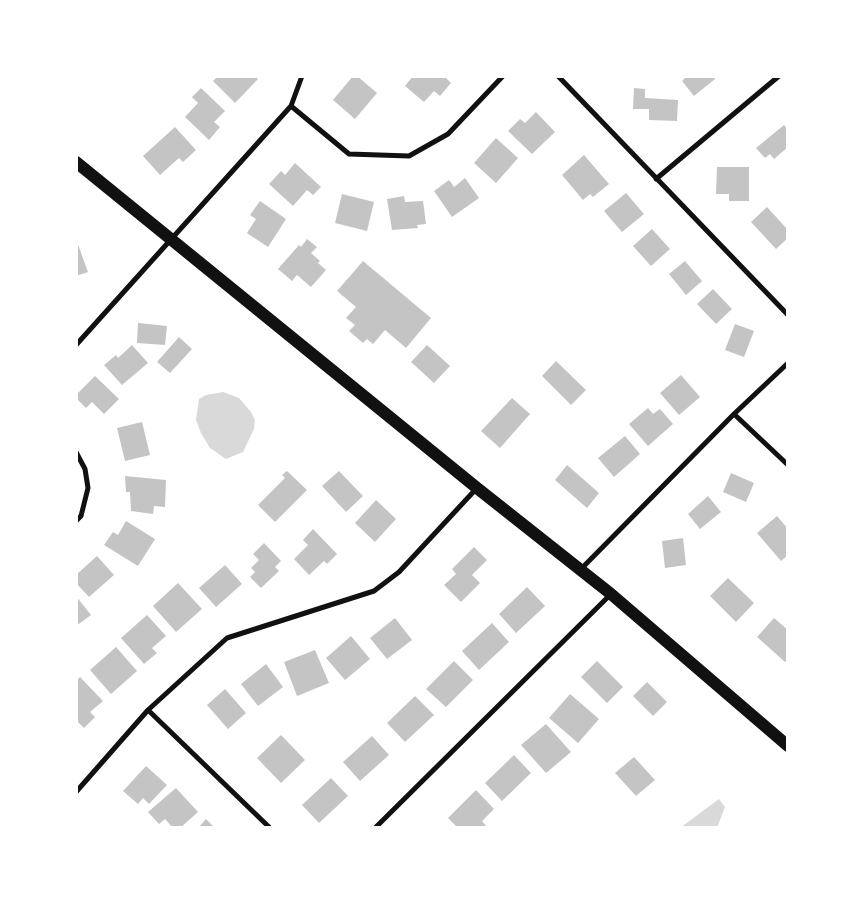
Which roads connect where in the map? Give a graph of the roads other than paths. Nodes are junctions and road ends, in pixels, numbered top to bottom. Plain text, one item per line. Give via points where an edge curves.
1 (302, 76) edge
2 (503, 76) edge
3 (558, 76) edge
4 (779, 76) edge
5 (291, 106) junction
6 (76, 162) edge
7 (656, 179) junction
8 (171, 240) junction
9 (788, 315) edge
10 (76, 345) edge
11 (788, 363) edge
12 (734, 414) junction
13 (76, 452) edge
14 (788, 464) edge
15 (477, 488) junction
16 (76, 521) edge
17 (581, 570) junction
18 (611, 594) junction
19 (148, 710) junction
20 (788, 746) edge
21 (76, 792) edge
22 (270, 828) edge
23 (375, 828) edge

1 - 5 street
2 - 5 street via 448,134 409,156 349,154
3 - 7 street
4 - 7 street
5 - 8 street
6 - 8 main road
7 - 9 street
8 - 10 street
8 - 15 main road
11 - 12 street
12 - 14 street
12 - 17 street
13 - 16 street via 85,468 88,488 81,516
15 - 17 main road
15 - 19 street via 399,572 374,591 227,638
17 - 18 main road
18 - 20 main road
18 - 23 street
19 - 21 street
19 - 22 street

